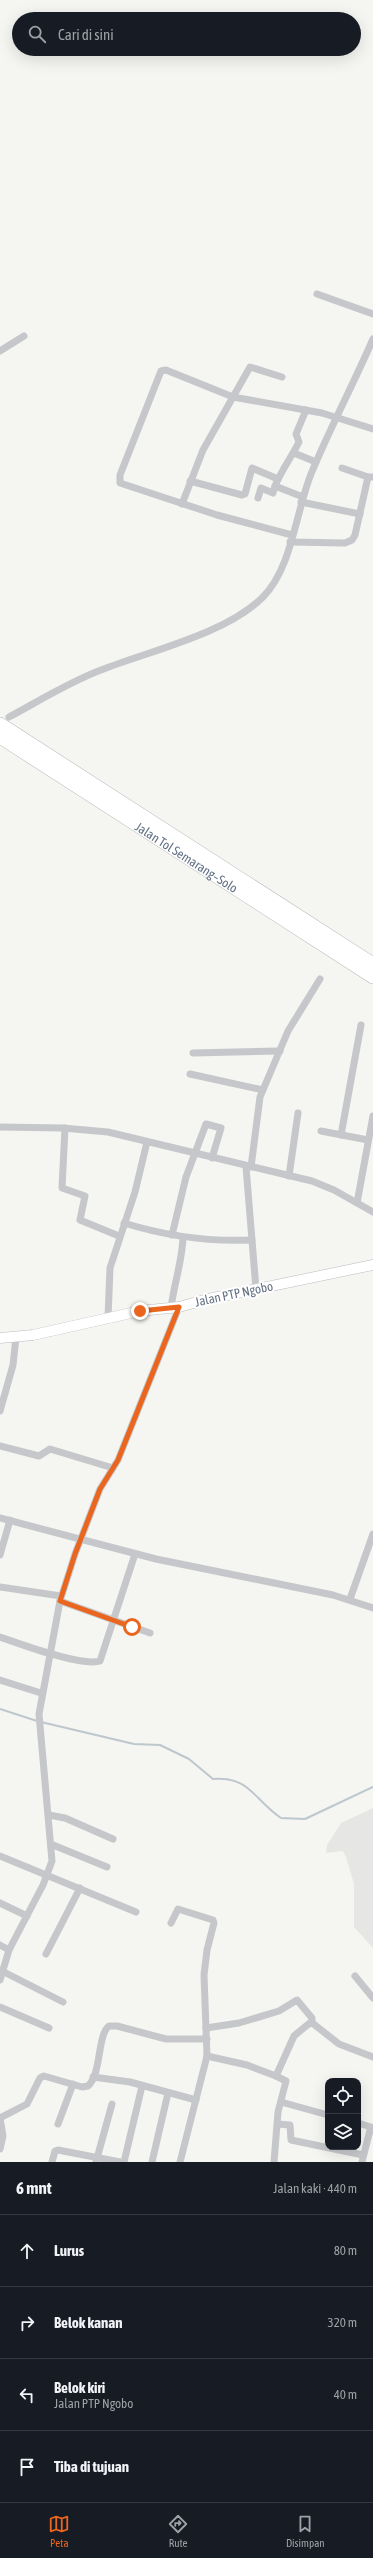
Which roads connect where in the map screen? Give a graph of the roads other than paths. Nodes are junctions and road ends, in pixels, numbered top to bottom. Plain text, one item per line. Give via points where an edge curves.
1 (317, 294) dead end
2 (373, 314) edge
3 (24, 336) dead end
4 (373, 339) edge
5 (0, 351) edge
6 (282, 377) dead end
7 (233, 397) junction
8 (306, 410) junction
9 (335, 416) junction
10 (373, 429) edge
11 (294, 453) junction
12 (316, 462) junction
13 (342, 468) dead end
14 (371, 477) edge
15 (190, 482) junction
16 (276, 482) junction
17 (258, 498) dead end
18 (302, 499) junction
19 (182, 504) junction
20 (360, 514) junction
21 (292, 535) junction
22 (290, 542) junction
23 (4, 720) edge
24 (0, 737) edge
25 (373, 964) edge
26 (373, 977) edge
27 (320, 979) dead end
28 (361, 1025) dead end
29 (280, 1051) junction
30 (193, 1053) dead end
31 (190, 1074) dead end
32 (263, 1090) junction
33 (298, 1113) dead end
34 (373, 1116) edge
35 (0, 1127) edge
36 (65, 1128) junction
37 (321, 1131) dead end
38 (341, 1135) junction
39 (368, 1140) junction
40 (147, 1142) junction
41 (193, 1153) junction
42 (212, 1158) junction
43 (249, 1167) junction
44 (289, 1176) junction
45 (357, 1203) junction
46 (373, 1212) edge
47 (124, 1223) junction
48 (172, 1235) junction
49 (119, 1236) junction
50 (183, 1238) junction
51 (252, 1240) junction
52 (373, 1265) edge
53 (256, 1289) junction
54 (175, 1308) junction
55 (108, 1318) junction
56 (16, 1337) junction
57 (0, 1338) edge
58 (0, 1411) edge
59 (0, 1446) edge
60 (113, 1468) junction
61 (0, 1518) edge
62 (10, 1520) junction
63 (373, 1534) edge
64 (81, 1540) junction
65 (135, 1554) junction
66 (0, 1555) edge
67 (0, 1587) edge
68 (61, 1599) junction
69 (350, 1599) junction
70 (373, 1608) edge
71 (114, 1621) junction
72 (150, 1633) dead end
73 (0, 1637) edge
74 (52, 1653) junction
75 (0, 1680) edge
76 (41, 1693) junction
77 (49, 1816) junction
78 (113, 1839) dead end
79 (53, 1845) junction
80 (0, 1856) edge
81 (107, 1867) dead end
82 (48, 1875) junction
83 (80, 1888) junction
84 (0, 1903) edge
85 (136, 1912) dead end
86 (27, 1916) junction
87 (171, 1923) dead end
88 (0, 1945) edge
89 (10, 1950) junction
90 (46, 1954) dead end
91 (2, 1971) junction
92 (355, 1976) dead end
93 (0, 1980) edge
94 (373, 1998) edge
95 (64, 2002) dead end
96 (0, 2007) edge
97 (312, 2022) junction
98 (49, 2028) dead end
99 (206, 2028) junction
100 (207, 2040) junction
101 (207, 2056) junction
102 (373, 2057) edge
103 (276, 2076) junction
104 (93, 2077) junction
105 (72, 2084) junction
106 (142, 2086) junction
107 (168, 2093) junction
108 (196, 2100) junction
109 (281, 2102) junction
110 (112, 2104) dead end
111 (325, 2114) edge
112 (0, 2122) edge
113 (58, 2124) dead end
114 (278, 2124) junction
115 (361, 2124) edge
116 (372, 2127) edge
117 (0, 2149) edge
118 (363, 2158) edge
119 (96, 2160) edge
120 (52, 2162) edge
121 (120, 2162) edge
122 (124, 2162) edge
123 (152, 2162) edge
124 (180, 2162) edge
125 (274, 2162) edge

1 - 2 street via 346,302
3 - 5 street
4 - 9 street
6 - 7 street via 250,367
7 - 8 street
7 - 15 street via 203,450
7 - 19 street via 166,370 160,373 119,479 123,485
8 - 9 street
8 - 11 street via 296,434 299,442
9 - 10 street
9 - 12 street
11 - 12 street
11 - 16 street via 285,462
12 - 18 street
13 - 14 street
14 - 20 street
15 - 16 street via 242,495 245,494 252,468
15 - 19 street
16 - 17 street via 273,493 261,488
16 - 18 street
18 - 20 street
18 - 21 street
19 - 21 street
20 - 22 street via 355,535 348,542
21 - 22 street
22 - 23 street via 271,587 256,603 199,635 100,670
23 - 25 highway, Jalan Tol Semarang–Solo
24 - 26 highway, Jalan Tol Semarang–Solo
27 - 29 street via 298,1013
28 - 38 street
29 - 30 street
29 - 32 street
31 - 32 street
32 - 43 street via 256,1110
33 - 44 street
34 - 39 street
35 - 36 street
36 - 40 street via 108,1132
36 - 49 street via 62,1188 85,1196 80,1220
37 - 38 street
38 - 39 street
39 - 45 street
40 - 41 street
40 - 47 street via 138,1183
41 - 42 street
41 - 42 street via 206,1124 221,1128
41 - 48 street
42 - 43 street
43 - 44 street
43 - 51 street
44 - 45 street via 324,1186
45 - 46 street
47 - 48 street
47 - 49 street
48 - 50 street
49 - 55 street via 110,1268
50 - 51 street
50 - 54 street via 181,1264 175,1278
51 - 53 street
52 - 53 main road, Jalan PTP Ngobo
53 - 54 main road, Jalan PTP Ngobo
54 - 55 main road, Jalan PTP Ngobo
54 - 60 street
55 - 56 main road, Jalan PTP Ngobo
56 - 57 main road, Jalan PTP Ngobo
56 - 58 street via 12,1371
59 - 60 street via 40,1456 50,1449
60 - 64 street via 100,1489
61 - 62 street
62 - 64 street
62 - 66 street
63 - 69 street
64 - 65 street
64 - 68 street
65 - 69 street
65 - 71 street
67 - 68 street
68 - 71 street
68 - 74 street
69 - 70 street
71 - 72 street
71 - 74 street via 100,1661 85,1661
73 - 74 street
74 - 76 street
75 - 76 street
76 - 77 street via 39,1724
77 - 78 street via 65,1818
77 - 79 street
79 - 81 street
79 - 82 street
80 - 82 street
82 - 83 street
82 - 86 street
83 - 85 street
83 - 90 street
84 - 86 street
86 - 89 street
87 - 99 street via 178,1909 214,1921 204,1975
88 - 89 street
89 - 91 street
91 - 93 street
91 - 95 street
92 - 94 street
96 - 98 street
97 - 99 street via 312,2018 297,2000 279,2011 239,2023
97 - 102 street via 339,2044
97 - 103 street via 294,2036
99 - 100 street
100 - 101 street
100 - 104 street via 166,2039 109,2026 104,2034
101 - 103 street via 247,2064
101 - 108 street
103 - 109 street via 286,2081
104 - 105 street via 92,2083 85,2087
104 - 106 street via 116,2079
105 - 112 street via 44,2076 40,2078 27,2104
105 - 113 street
106 - 107 street
106 - 122 street
107 - 108 street
107 - 123 street
108 - 124 street
109 - 111 street
109 - 114 street
110 - 119 street
112 - 117 street via 3,2136
114 - 118 street via 290,2125 291,2140
114 - 125 street
115 - 116 street
116 - 118 street
119 - 120 street via 58,2150 55,2151
119 - 121 street

